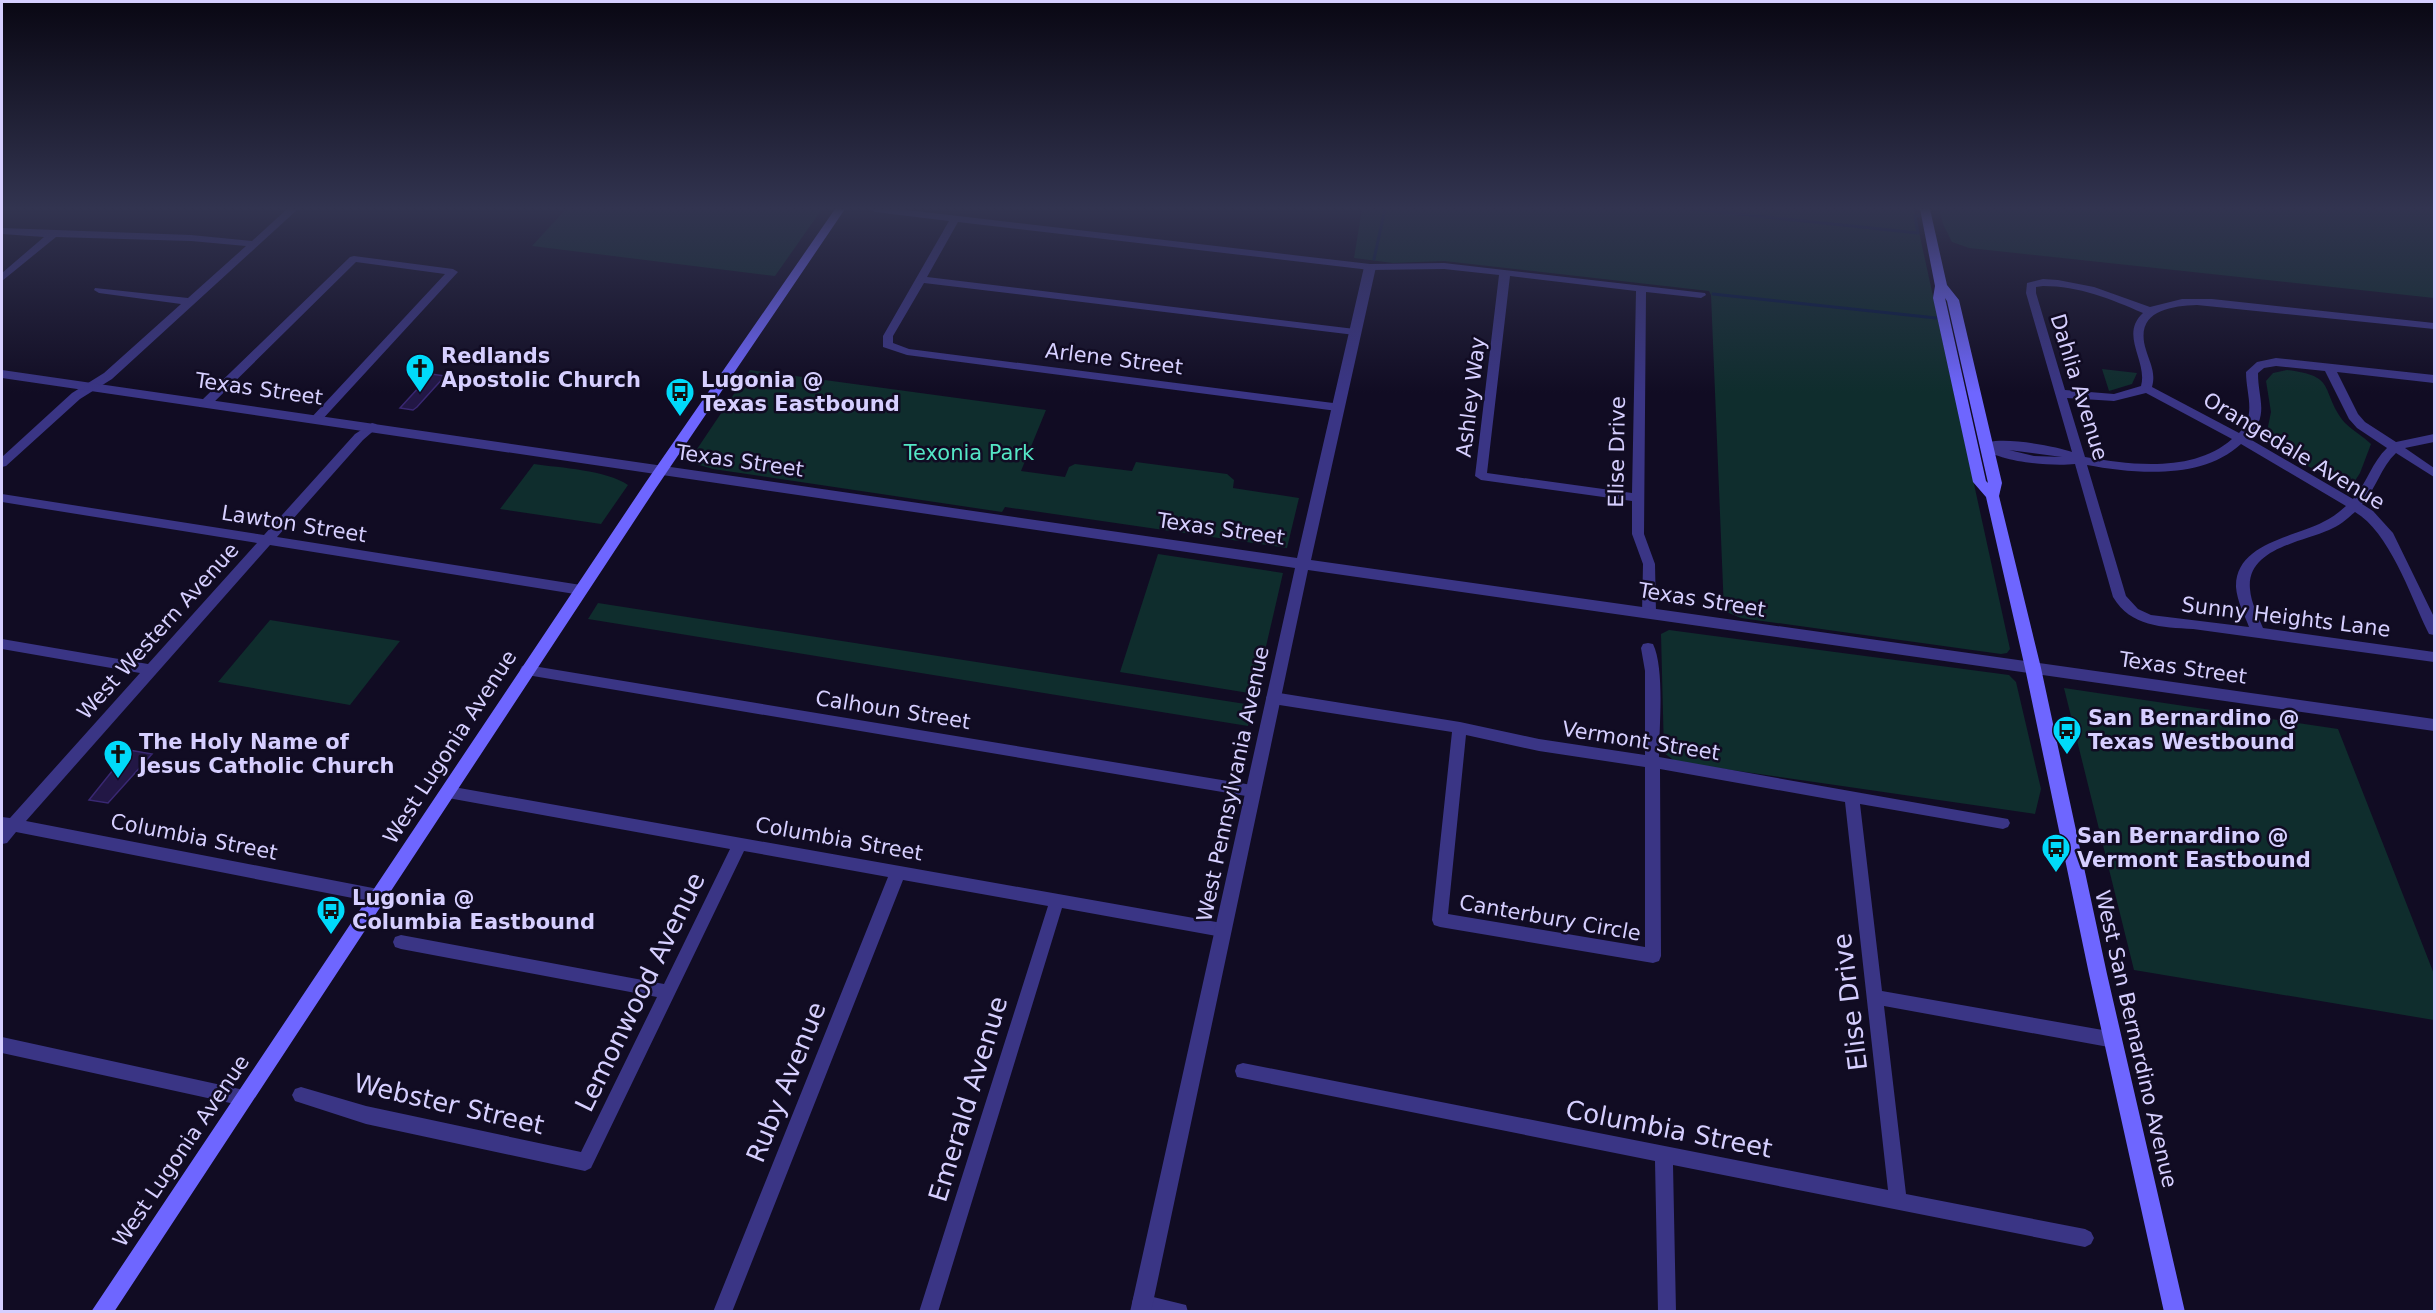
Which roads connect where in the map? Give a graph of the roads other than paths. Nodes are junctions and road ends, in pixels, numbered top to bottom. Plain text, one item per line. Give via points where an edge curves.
1 (226, 270) edge
2 (342, 270) edge
3 (440, 270) edge
4 (798, 270) edge
5 (925, 270) edge
6 (1369, 270) edge
7 (1487, 270) edge
8 (1938, 270) edge
9 (1505, 272) junction
10 (920, 279) junction
11 (1941, 286) junction
12 (1641, 289) junction
13 (99, 290) dead end
14 (1701, 295) dead end
15 (191, 302) junction
16 (2149, 311) junction
17 (2434, 326) edge
18 (1354, 332) junction
19 (2329, 368) junction
20 (1955, 372) junction
21 (2, 374) edge
22 (2434, 379) edge
23 (90, 387) junction
24 (2146, 388) junction
25 (2060, 393) junction
26 (206, 403) junction
27 (1337, 407) junction
28 (316, 418) junction
29 (372, 427) junction
30 (2434, 438) edge
31 (2241, 439) junction
32 (1986, 446) junction
33 (2395, 447) junction
34 (2080, 460) junction
35 (2, 463) edge
36 (661, 471) junction
37 (2434, 473) edge
38 (1992, 496) junction
39 (2, 498) edge
40 (1639, 498) junction
41 (2356, 505) junction
42 (267, 540) junction
43 (1304, 563) junction
44 (581, 590) junction
45 (1649, 614) junction
46 (2133, 615) joint
47 (2434, 630) edge
48 (2258, 633) junction
49 (2, 644) edge
50 (1648, 648) dead end
51 (2434, 657) edge
52 (2033, 668) junction
53 (151, 670) junction
54 (527, 670) junction
55 (1273, 698) junction
56 (2434, 725) edge
57 (1460, 728) junction
58 (1653, 762) junction
59 (1252, 790) junction
60 (448, 792) junction
61 (1852, 798) junction
62 (2003, 823) dead end
63 (7, 824) edge
64 (2, 838) edge
65 (740, 844) junction
66 (898, 872) junction
67 (378, 896) junction
68 (1057, 902) junction
69 (1222, 930) junction
70 (401, 942) dead end
71 (668, 992) junction
72 (1874, 997) junction
73 (2114, 1040) junction
74 (2, 1045) edge
75 (1243, 1071) dead end
76 (301, 1095) dead end
77 (244, 1098) junction
78 (1664, 1154) junction
79 (585, 1162) joint
80 (1898, 1200) junction
81 (2085, 1238) dead end
82 (1141, 1307) edge
83 (101, 1311) edge
84 (722, 1311) edge
85 (928, 1311) edge
86 (1179, 1311) edge
87 (1667, 1311) edge
88 (2175, 1311) edge

1 - 15 street
2 - 26 street
3 - 28 street via 453,272
4 - 36 main road, West Lugonia Avenue
5 - 10 street
6 - 18 street, West Pennsylvania Avenue
7 - 9 street
8 - 11 main road, West San Bernardino Avenue
9 - 12 street
9 - 40 street, Ashley Way via 1481,476
10 - 18 street
10 - 27 street, Arlene Street via 890,331 888,345 906,352
11 - 20 main road, West San Bernardino Avenue via 1939,298
11 - 32 main road, West San Bernardino Avenue via 1953,300
12 - 14 street
12 - 40 street, Elise Drive
13 - 15 street
15 - 23 street
16 - 17 street via 2191,301
16 - 24 street via 2141,320 2139,331 2149,371
16 - 25 street, Dahlia Avenue via 2112,295 2082,288 2040,281 2031,285
18 - 27 street, West Pennsylvania Avenue
19 - 22 street
19 - 31 street via 2276,362 2261,365 2253,372 2254,423
19 - 33 street via 2353,416
20 - 32 main road via 1962,380 1976,436
20 - 38 main road, West San Bernardino Avenue via 1980,482
21 - 23 street, Texas Street
23 - 26 street, Texas Street
23 - 35 street
24 - 25 street via 2130,396 2110,398
24 - 31 street, Orangedale Avenue
25 - 34 street, Dahlia Avenue
26 - 28 street, Texas Street
27 - 43 street, West Pennsylvania Avenue
28 - 29 street, Texas Street
29 - 36 street, Texas Street
29 - 42 street, West Western Avenue
30 - 33 street
31 - 34 street via 2209,460 2169,466
31 - 41 street, Orangedale Avenue
32 - 34 street via 2010,456 2062,462
32 - 38 main road, West San Bernardino Avenue via 1995,483
33 - 37 street
33 - 41 street via 2386,455
34 - 46 street, Dahlia Avenue via 2120,597
36 - 43 street, Texas Street
36 - 44 main road, West Lugonia Avenue
38 - 52 main road, West San Bernardino Avenue
39 - 42 street, Lawton Street
40 - 45 street, Elise Drive via 1638,534 1650,571
41 - 47 street, Orangedale Avenue via 2387,533
41 - 48 street via 2336,521 2282,541 2255,558 2244,574 2244,595
42 - 44 street, Lawton Street
42 - 53 street, West Western Avenue
43 - 45 street, Texas Street
43 - 55 street, West Pennsylvania Avenue
44 - 54 main road, West Lugonia Avenue
45 - 52 street, Texas Street
46 - 48 street, Sunny Heights Lane via 2156,622
48 - 51 street, Sunny Heights Lane
49 - 53 street
50 - 58 street
52 - 56 street, Texas Street
52 - 73 main road, West San Bernardino Avenue
53 - 63 street, West Western Avenue
54 - 59 street, Calhoun Street
54 - 60 main road, West Lugonia Avenue
55 - 57 street, Vermont Street
55 - 59 street, West Pennsylvania Avenue
57 - 58 street, Vermont Street via 1539,745
57 - 58 street, Canterbury Circle via 1440,920 1653,956
58 - 61 street, Vermont Street
59 - 69 street, West Pennsylvania Avenue
60 - 65 street, Columbia Street
60 - 67 main road, West Lugonia Avenue
61 - 62 street, Vermont Street
61 - 72 street, Elise Drive
63 - 64 street, West Western Avenue
63 - 67 street, Columbia Street
65 - 66 street, Columbia Street
65 - 71 street, Lemonwood Avenue
66 - 68 street, Columbia Street
66 - 84 street, Ruby Avenue
67 - 77 main road, West Lugonia Avenue
68 - 69 street, Columbia Street
68 - 85 street, Emerald Avenue
69 - 82 street, West Pennsylvania Avenue
70 - 71 street
71 - 79 street, Lemonwood Avenue
72 - 73 street
72 - 80 street, Elise Drive
73 - 88 main road, West San Bernardino Avenue
74 - 77 street
75 - 78 street, Columbia Street
76 - 79 street, Webster Street via 366,1115
77 - 83 main road, West Lugonia Avenue
78 - 80 street, Columbia Street
78 - 87 street
80 - 81 street, Columbia Street
82 - 86 street

